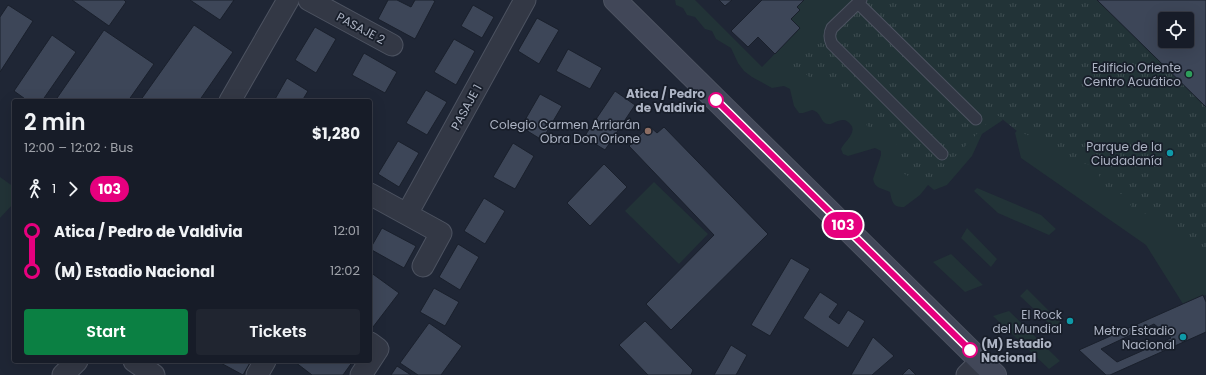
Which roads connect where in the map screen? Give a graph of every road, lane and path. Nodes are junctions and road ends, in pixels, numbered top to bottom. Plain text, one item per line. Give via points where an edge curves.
1 (288, 0) edge
2 (309, 0) edge
3 (525, 0) edge
4 (615, 0) edge
5 (859, 1) edge
6 (392, 45) dead end
7 (231, 99) edge
8 (976, 119) dead end
9 (942, 154) dead end
10 (372, 195) edge
11 (407, 214) junction
12 (423, 266) dead end
13 (372, 344) edge
14 (372, 358) edge
15 (75, 363) edge
16 (137, 363) edge
17 (264, 363) edge
18 (369, 363) edge
19 (981, 370) edge
20 (63, 375) edge
21 (154, 375) edge
22 (257, 375) edge
23 (361, 375) edge

1 - 7 street
2 - 6 street, PASAJE 2
3 - 11 street, PASAJE 1
4 - 19 main road
5 - 8 lane
5 - 9 lane via 832,28 832,44
10 - 11 street
11 - 12 street via 441,233
13 - 14 street via 378,349
15 - 20 street
16 - 21 street
17 - 22 street
18 - 23 street

